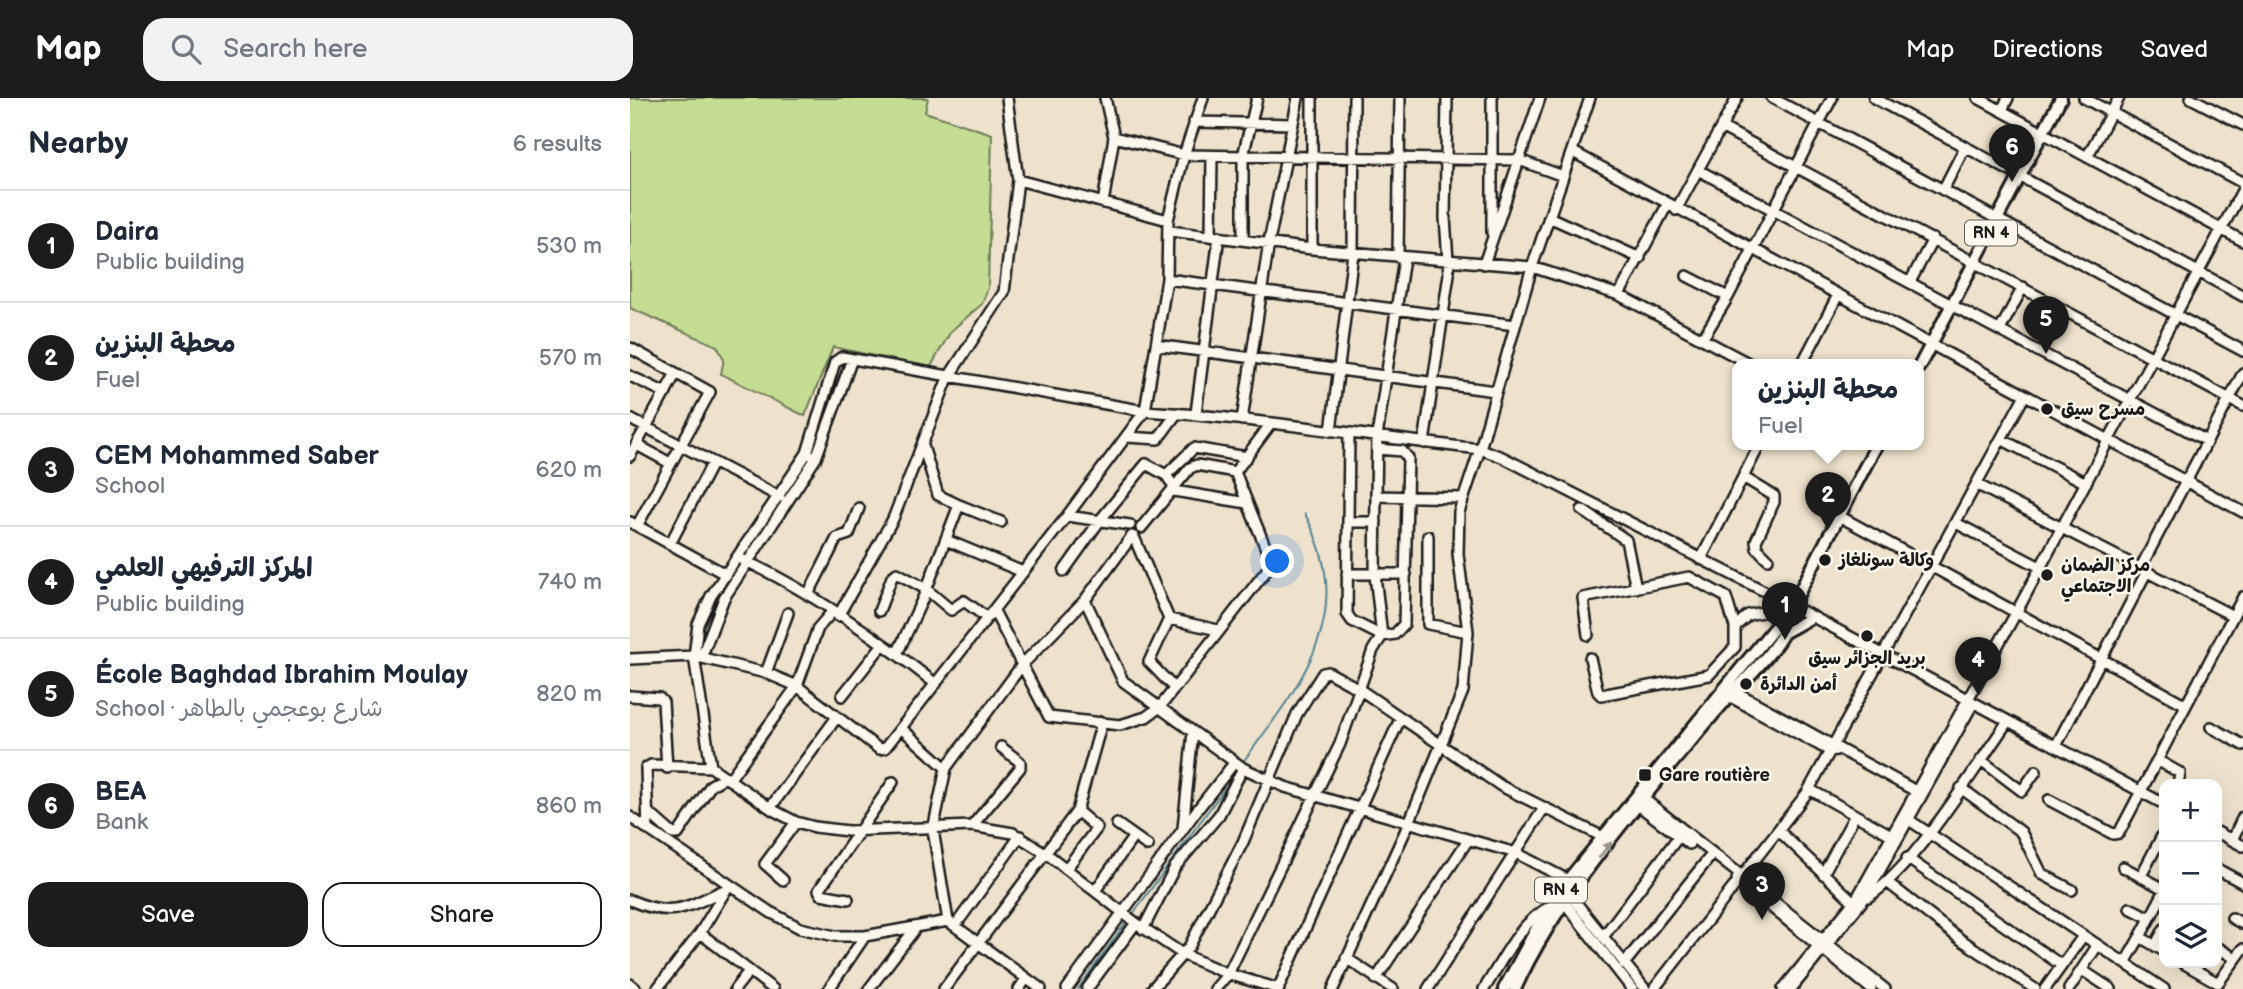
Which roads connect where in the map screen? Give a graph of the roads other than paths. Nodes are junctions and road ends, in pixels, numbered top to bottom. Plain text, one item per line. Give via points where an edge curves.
1 (1007, 98) edge
2 (1105, 98) edge
3 (1203, 98) edge
4 (1257, 98) edge
5 (1298, 98) edge
6 (1312, 98) edge
7 (1354, 98) edge
8 (1400, 98) edge
9 (1447, 98) edge
10 (1492, 98) edge
11 (1540, 98) edge
12 (1590, 98) edge
13 (1737, 98) edge
14 (1772, 98) edge
15 (1832, 98) edge
16 (1874, 98) edge
17 (1978, 98) edge
18 (2008, 98) edge
19 (2061, 98) edge
20 (2084, 98) edge
21 (2119, 98) edge
22 (2191, 98) edge
23 (2001, 110) junction
24 (2111, 113) junction
25 (1194, 122) junction
26 (1819, 122) junction
27 (1250, 124) junction
28 (1293, 124) junction
29 (2243, 125) edge
30 (1721, 127) junction
31 (2043, 132) junction
32 (1114, 137) junction
33 (1965, 147) junction
34 (1573, 152) junction
35 (1184, 155) junction
36 (1212, 156) junction
37 (1243, 156) junction
38 (1287, 156) junction
39 (1312, 157) junction
40 (1353, 157) junction
41 (1399, 157) junction
42 (2087, 157) junction
43 (1446, 159) junction
44 (1492, 159) junction
45 (1519, 160) junction
46 (1796, 166) junction
47 (1698, 170) junction
48 (1563, 176) junction
49 (2021, 177) junction
50 (1017, 180) junction
51 (2243, 183) edge
52 (2243, 189) edge
53 (1942, 190) junction
54 (1103, 202) junction
55 (1672, 207) junction
56 (1773, 209) junction
57 (1549, 217) junction
58 (1168, 220) junction
59 (1998, 220) junction
60 (2222, 230) junction
61 (1170, 231) junction
62 (1215, 236) junction
63 (1243, 239) junction
64 (1933, 239) junction
65 (1269, 242) junction
66 (1492, 242) junction
67 (2243, 242) edge
68 (1312, 249) junction
69 (1754, 250) junction
70 (1353, 253) junction
71 (1401, 257) junction
72 (1640, 258) junction
73 (1446, 260) junction
74 (1975, 262) junction
75 (1484, 264) junction
76 (1532, 267) junction
77 (2199, 273) junction
78 (1687, 276) dead end
79 (1167, 279) junction
80 (1910, 282) junction
81 (1213, 285) junction
82 (2023, 287) junction
83 (1261, 291) junction
84 (1619, 295) junction
85 (1838, 295) junction
86 (2243, 296) edge
87 (1728, 297) junction
88 (1348, 303) junction
89 (1951, 303) junction
90 (1396, 309) junction
91 (2176, 315) junction
92 (1445, 316) junction
93 (1515, 325) junction
94 (2000, 330) junction
95 (1703, 338) junction
96 (1156, 345) junction
97 (1931, 345) junction
98 (630, 348) edge
99 (1203, 351) junction
100 (2243, 351) edge
101 (2154, 357) junction
102 (852, 359) junction
103 (1251, 359) junction
104 (1741, 359) edge
105 (1805, 359) edge
106 (1923, 359) edge
107 (1338, 368) junction
108 (676, 373) junction
109 (2243, 373) edge
110 (1385, 375) junction
111 (630, 376) edge
112 (948, 378) junction
113 (1433, 382) junction
114 (1495, 391) junction
115 (666, 393) junction
116 (2025, 395) junction
117 (2229, 398) junction
118 (2130, 401) junction
119 (2243, 406) edge
120 (1145, 411) junction
121 (1177, 413) junction
122 (1196, 413) junction
123 (630, 419) edge
124 (1242, 420) junction
125 (1270, 425) junction
126 (648, 428) junction
127 (1331, 431) junction
128 (1349, 434) junction
129 (1128, 437) junction
130 (1377, 437) junction
131 (2001, 439) junction
132 (2109, 440) junction
133 (2207, 442) junction
134 (1424, 443) junction
135 (637, 445) junction
136 (680, 445) junction
137 (923, 446) junction
138 (1377, 449) junction
139 (1480, 449) junction
140 (1757, 450) edge
141 (1874, 450) edge
142 (630, 455) edge
143 (812, 455) junction
144 (1247, 457) junction
145 (713, 462) junction
146 (670, 463) junction
147 (930, 470) junction
148 (1235, 472) junction
149 (1166, 475) junction
150 (1744, 477) junction
151 (911, 478) junction
152 (2186, 482) junction
153 (1976, 484) junction
154 (2086, 484) junction
155 (1175, 489) junction
156 (1376, 496) junction
157 (1407, 496) junction
158 (780, 497) junction
159 (1463, 498) junction
160 (1247, 503) junction
161 (959, 505) junction
162 (2242, 508) edge
163 (859, 509) dead end
164 (1582, 510) dead end
165 (1067, 516) junction
166 (1839, 516) junction
167 (1101, 519) junction
168 (1001, 522) dead end
169 (1348, 522) junction
170 (1376, 522) junction
171 (1956, 523) junction
172 (634, 524) edge
173 (1130, 525) junction
174 (1141, 528) junction
175 (2061, 528) junction
176 (1133, 536) junction
177 (1428, 536) dead end
178 (946, 540) junction
179 (670, 544) junction
180 (737, 557) junction
181 (1701, 559) junction
182 (1768, 559) dead end
183 (746, 562) junction
184 (1931, 567) junction
185 (2040, 567) junction
186 (2144, 569) junction
187 (1065, 571) dead end
188 (1023, 572) junction
189 (725, 574) junction
190 (1347, 574) junction
191 (1406, 574) junction
192 (1375, 575) junction
193 (1636, 588) junction
194 (926, 589) junction
195 (1768, 593) junction
196 (808, 595) junction
197 (2243, 597) edge
198 (1085, 600) junction
199 (1792, 606) junction
200 (1730, 609) junction
201 (1776, 609) junction
202 (879, 611) dead end
203 (788, 613) dead end
204 (2016, 613) junction
205 (835, 614) junction
206 (990, 614) junction
207 (1748, 615) junction
208 (2233, 616) junction
209 (1812, 617) junction
210 (1169, 619) junction
211 (1735, 627) junction
212 (1218, 630) junction
213 (1779, 631) junction
214 (1468, 632) junction
215 (1588, 635) dead end
216 (1382, 636) junction
217 (883, 644) junction
218 (897, 654) junction
219 (1884, 655) junction
220 (698, 657) junction
221 (1590, 658) dead end
222 (630, 659) edge
223 (2102, 660) junction
224 (1022, 664) junction
225 (766, 673) junction
226 (936, 684) junction
227 (797, 686) junction
228 (1174, 688) junction
229 (1359, 689) junction
230 (1731, 693) junction
231 (630, 696) edge
232 (842, 696) dead end
233 (1969, 699) junction
234 (2186, 705) junction
235 (1160, 707) junction
236 (836, 717) junction
237 (1400, 719) junction
238 (2008, 721) junction
239 (1102, 722) junction
240 (2211, 727) dead end
241 (902, 729) junction
242 (1193, 732) junction
243 (1441, 743) junction
244 (2243, 745) edge
245 (2056, 746) junction
246 (1001, 747) dead end
247 (1834, 749) junction
248 (1981, 760) junction
249 (2157, 760) junction
250 (1238, 766) junction
251 (667, 768) junction
252 (713, 768) junction
253 (946, 768) junction
254 (2036, 771) dead end
255 (727, 779) junction
256 (2179, 779) edge
257 (1268, 780) junction
258 (893, 782) dead end
259 (711, 785) junction
260 (1961, 788) junction
261 (1810, 789) junction
262 (2141, 792) junction
263 (1920, 793) junction
264 (1317, 796) junction
265 (1637, 800) junction
266 (2049, 800) dead end
267 (2159, 801) edge
268 (770, 808) junction
269 (1544, 808) junction
270 (1360, 809) junction
271 (1077, 811) junction
272 (648, 812) junction
273 (1855, 815) junction
274 (630, 817) edge
275 (2243, 817) edge
276 (1909, 820) junction
277 (796, 822) junction
278 (1409, 823) junction
279 (1117, 824) dead end
280 (972, 826) junction
281 (648, 830) junction
282 (933, 830) junction
283 (1183, 830) junction
284 (857, 831) junction
285 (1779, 831) junction
286 (1927, 833) junction
287 (1891, 835) junction
288 (2222, 835) edge
289 (1020, 836) junction
290 (1134, 836) junction
291 (1601, 836) junction
292 (1679, 836) junction
293 (1468, 840) junction
294 (2232, 840) junction
295 (2159, 841) edge
296 (1148, 846) dead end
297 (2243, 846) edge
298 (1516, 853) junction
299 (1047, 854) junction
300 (1709, 858) junction
301 (1908, 858) junction
302 (2123, 867) dead end
303 (1066, 869) junction
304 (2222, 872) edge
305 (1823, 874) junction
306 (2140, 876) junction
307 (1742, 879) junction
308 (783, 880) dead end
309 (1568, 880) junction
310 (1887, 882) junction
311 (2243, 883) edge
312 (727, 887) junction
313 (2159, 887) edge
314 (2073, 890) dead end
315 (1095, 891) junction
316 (1567, 898) junction
317 (848, 899) dead end
318 (630, 900) edge
319 (2159, 900) edge
320 (1859, 903) junction
321 (1551, 906) junction
322 (2130, 908) dead end
323 (1124, 913) junction
324 (2150, 918) junction
325 (2232, 918) dead end
326 (952, 923) junction
327 (2243, 924) edge
328 (1140, 926) junction
329 (915, 929) junction
330 (700, 933) junction
331 (865, 936) junction
332 (2083, 936) junction
333 (1603, 937) junction
334 (2140, 937) junction
335 (2159, 938) edge
336 (979, 944) junction
337 (1824, 944) junction
338 (2097, 946) junction
339 (2155, 946) junction
340 (2159, 948) edge
341 (2243, 949) edge
342 (2222, 950) edge
343 (1184, 955) junction
344 (1611, 955) junction
345 (1346, 958) junction
346 (2236, 959) junction
347 (2125, 963) junction
348 (1624, 964) junction
349 (2061, 965) junction
350 (2191, 968) edge
351 (2082, 970) junction
352 (749, 971) junction
353 (1228, 974) junction
354 (1026, 979) junction
355 (1376, 979) junction
356 (630, 984) edge
357 (2148, 985) edge
358 (1390, 988) edge
359 (636, 989) edge
360 (657, 989) edge
361 (735, 989) edge
362 (773, 989) edge
363 (829, 989) edge
364 (869, 989) edge
365 (944, 989) edge
366 (1019, 989) edge
367 (1041, 989) edge
368 (1067, 989) edge
369 (1087, 989) edge
370 (1152, 989) edge
371 (1215, 989) edge
372 (1278, 989) edge
373 (1333, 989) edge
374 (1428, 989) edge
375 (1484, 989) edge
376 (1504, 989) edge
377 (1515, 989) edge
378 (1632, 989) edge
379 (1645, 989) edge
380 (1654, 989) edge
381 (1783, 989) edge
382 (1791, 989) edge
383 (1870, 989) edge
384 (1885, 989) edge
385 (2035, 989) edge
386 (2045, 989) edge
387 (2069, 989) edge
388 (2111, 989) edge
389 (2164, 989) edge

1 - 50 street
2 - 32 street
3 - 25 street
4 - 27 street
5 - 28 street
6 - 39 street
7 - 40 street
8 - 41 street
9 - 43 street
10 - 44 street
11 - 45 street
12 - 34 street
13 - 30 street
14 - 26 street
15 - 26 street
16 - 33 street
17 - 23 street
18 - 23 street
19 - 31 main road, RN 4
20 - 24 street
21 - 24 street
22 - 29 street
23 - 31 street
24 - 42 street
24 - 51 street
25 - 27 street
25 - 35 street
26 - 46 street
26 - 53 street
27 - 28 street
27 - 37 street
28 - 38 street
30 - 46 street
30 - 47 street
31 - 42 street
31 - 49 main road, RN 4
32 - 35 street
32 - 54 street
33 - 49 street
33 - 53 street
34 - 48 street
34 - 55 street
35 - 36 street
35 - 58 street
36 - 37 street
36 - 62 street
37 - 38 street
37 - 63 street
38 - 39 street
38 - 65 street
39 - 40 street
39 - 68 street
40 - 41 street
40 - 70 street
41 - 43 street
41 - 71 street
42 - 60 street
43 - 44 street
43 - 73 street
44 - 45 street
44 - 66 street
45 - 48 street
45 - 66 street
46 - 56 street
46 - 64 street
47 - 55 street
47 - 56 street
48 - 57 street
49 - 59 main road, RN 4
49 - 77 street
50 - 54 street
50 - 112 street via 1004,292
52 - 60 street
53 - 59 street
54 - 58 street
55 - 69 street
55 - 72 street
56 - 69 street
56 - 80 street
57 - 72 street
57 - 76 street
58 - 61 street
59 - 74 main road, RN 4
59 - 91 street
60 - 67 street
60 - 77 street
61 - 62 street
61 - 79 street
62 - 63 street
62 - 81 street
63 - 65 street
64 - 74 street
64 - 80 street
65 - 68 street
65 - 83 street
66 - 75 street
68 - 70 street
69 - 85 street
69 - 87 street
70 - 71 street
70 - 88 street
71 - 73 street
71 - 90 street
72 - 84 street
73 - 75 street
73 - 92 street
74 - 82 street
74 - 89 main road, RN 4
75 - 76 street
76 - 84 street
76 - 93 street
77 - 86 street
77 - 91 street
78 - 87 street
79 - 81 street
79 - 96 street
80 - 89 street
81 - 83 street
81 - 99 street
82 - 94 street
82 - 101 street
83 - 88 street
83 - 103 street
84 - 95 street
85 - 97 street
85 - 105 street
87 - 95 street
88 - 90 street
88 - 107 street
89 - 94 street
89 - 97 main road, RN 4
90 - 92 street
90 - 110 street
91 - 100 street
91 - 101 street
92 - 93 street
92 - 113 street
93 - 114 street
94 - 118 street
95 - 104 street
96 - 99 street
96 - 120 street
97 - 106 main road, RN 4
97 - 116 street
98 - 108 street
99 - 103 street
99 - 122 street
101 - 117 street
101 - 118 street
102 - 112 street
102 - 143 street
102 - 143 street via 842,357 835,362
103 - 107 street
103 - 124 street
107 - 110 street
107 - 127 street
108 - 115 street
108 - 136 street via 710,392
109 - 117 street
110 - 113 street
110 - 130 street
111 - 115 street
112 - 120 street
112 - 137 street
113 - 114 street
113 - 134 street
114 - 139 street
115 - 126 street
116 - 131 street
116 - 132 street
117 - 119 street
117 - 133 street
118 - 132 street
118 - 133 street
120 - 121 street
120 - 129 street
121 - 122 street
121 - 129 street via 1158,439
122 - 124 street
123 - 126 street
124 - 125 street
125 - 127 street
125 - 144 street
126 - 135 street
126 - 136 street
127 - 128 street
128 - 130 street
128 - 169 street
129 - 165 street
130 - 134 street
130 - 138 street
131 - 153 street
131 - 154 street
132 - 152 street
132 - 154 street
133 - 152 street
134 - 139 street
135 - 142 street
135 - 146 street
136 - 145 street
136 - 146 street
137 - 147 street
137 - 151 street
138 - 156 street
138 - 157 street via 1407,455
139 - 159 street
139 - 181 street via 1512,461
140 - 150 street
141 - 166 main road, RN 4
143 - 158 street
143 - 183 street
144 - 148 street
144 - 149 street via 1194,448
145 - 158 street
145 - 179 street
146 - 172 street
147 - 151 street
147 - 161 street via 940,496
148 - 155 street via 1194,466
148 - 160 street
149 - 155 street
149 - 167 street via 1146,464
150 - 181 street
150 - 182 street via 1774,496 1756,541
151 - 205 street via 893,519
152 - 162 street
152 - 186 street
153 - 171 street
153 - 175 street
154 - 175 street
155 - 160 street
155 - 174 street
156 - 157 street
156 - 170 street
157 - 159 street
157 - 191 street
158 - 180 street
159 - 214 street via 1458,554
160 - 212 street via 1270,566
161 - 168 street
161 - 178 street
163 - 196 street via 849,534 836,538
164 - 193 street via 1626,540
165 - 167 street
165 - 188 street
166 - 184 street
166 - 199 main road, RN 4
167 - 173 street
167 - 187 street
169 - 170 street
169 - 190 street
170 - 192 street
171 - 184 street
171 - 185 street
172 - 179 street
173 - 174 street
173 - 176 street via 1128,531
174 - 176 street via 1140,534
175 - 185 street
175 - 186 street
176 - 198 street
176 - 210 street
177 - 214 street via 1428,624
178 - 188 street
178 - 194 street
179 - 189 street
180 - 183 street
180 - 189 street
181 - 195 street
183 - 196 street
183 - 220 street
184 - 204 street
184 - 219 street
185 - 204 street
186 - 208 street
186 - 223 street
188 - 206 street
189 - 220 street via 701,614
190 - 192 street
190 - 216 street via 1349,618
191 - 192 street
191 - 216 street via 1404,624 1395,634
192 - 216 street
193 - 200 street via 1696,578 1726,597
193 - 215 street via 1583,598
194 - 202 street via 895,573
194 - 206 street via 951,610 964,601
194 - 218 street
195 - 199 street
195 - 201 main road
196 - 205 street
197 - 208 street
198 - 224 street
198 - 235 street via 1118,675
199 - 209 street
199 - 213 main road, RN 4
200 - 207 street
200 - 211 street
201 - 207 street
201 - 213 main road
203 - 225 street
204 - 223 street
204 - 233 street
205 - 217 street
205 - 227 street via 818,628
206 - 224 street
206 - 226 street
207 - 211 street
208 - 234 street
209 - 213 main road
209 - 219 street
210 - 212 street
210 - 228 street via 1149,660
211 - 221 street via 1735,648 1709,675 1601,695
212 - 228 street
213 - 230 main road, RN 4
213 - 265 main road, RN 4
214 - 243 street via 1462,691
216 - 229 street
217 - 218 street
217 - 232 street
218 - 226 street
219 - 233 street
219 - 247 street
220 - 222 street
220 - 225 street
220 - 252 street
223 - 234 street
223 - 245 street
224 - 239 street via 1049,717
224 - 253 street
225 - 227 street
226 - 241 street
227 - 236 street
227 - 255 street
228 - 235 street
229 - 237 street
229 - 257 street via 1328,672 1317,678
229 - 264 street
230 - 247 street
230 - 265 main road, RN 4
231 - 251 street via 662,700
233 - 238 street
233 - 263 street
234 - 249 street
235 - 239 street via 1126,724
235 - 242 street
236 - 241 street via 882,749
236 - 268 street
237 - 243 street
237 - 270 street
238 - 245 street
238 - 248 street
239 - 271 street
240 - 244 street
241 - 253 street
242 - 250 street
242 - 283 street
243 - 269 street via 1501,786
243 - 278 street
245 - 262 street
246 - 280 street via 1020,762 1020,768
247 - 261 street
247 - 263 street
248 - 254 street via 2022,791
248 - 260 street
249 - 256 street via 2180,773
249 - 262 street
250 - 257 street
250 - 283 street
250 - 328 street via 1219,815 1175,867
251 - 252 street
251 - 272 street via 647,766
252 - 255 street
252 - 259 street
253 - 282 street
255 - 259 street
255 - 268 street
257 - 264 street
257 - 343 street via 1243,842
258 - 284 street
259 - 272 street via 678,834
260 - 286 street
260 - 314 street via 2021,832 2042,874
261 - 273 street
261 - 285 street
262 - 266 street via 2116,835
262 - 267 street
263 - 276 street
263 - 287 street
264 - 270 street
264 - 353 street
265 - 291 main road, RN 4
265 - 292 street
265 - 307 street
316 -> 265 main road, RN 4
268 - 277 street
269 - 291 street
269 - 298 street
270 - 278 street
270 - 372 street
271 - 299 street
271 - 303 street via 1097,828
272 - 281 street
273 - 287 street
273 - 305 street
274 - 281 street
275 - 294 street
276 - 286 street
276 - 320 street
277 - 284 street
277 - 308 street via 765,864
278 - 293 street
278 - 345 street
279 - 290 street
280 - 282 street
280 - 289 street
281 - 312 street
282 - 284 street
282 - 326 street
283 - 323 street
284 - 317 street via 819,892
285 - 305 street
285 - 307 street
286 - 301 street
286 - 332 street
287 - 320 street
288 - 294 street
289 - 299 street
289 - 326 street
290 - 296 street
290 - 315 street
291 - 309 main road, RN 4
292 - 300 street
292 - 333 street
293 - 298 street
293 - 355 street
294 - 297 street
295 - 306 street
298 - 309 street
298 - 374 street
299 - 303 street
299 - 336 street
300 - 307 street
300 - 348 street
301 - 310 street
301 - 349 street
302 - 306 street
303 - 315 street
304 - 311 street
305 - 320 street
306 - 313 street
307 - 337 street
307 - 380 street
309 - 321 main road, RN 4
310 - 320 street
310 - 385 street
312 - 318 street via 674,911 650,909
312 - 330 street
312 - 331 street via 800,928 835,936
315 - 323 street
316 - 333 street
316 - 344 street
316 - 377 main road, RN 4
319 - 324 street
320 - 337 street
321 - 375 street via 1525,925
321 - 376 main road, RN 4
322 - 324 street
323 - 328 street
323 - 368 street
324 - 334 street
325 - 327 street
326 - 329 street
326 - 336 street
328 - 343 street
328 - 369 street
329 - 331 street
329 - 364 street
330 - 352 street
330 - 360 street
331 - 363 street
332 - 338 street
332 - 349 street
333 - 344 street
334 - 339 street
334 - 347 street
335 - 339 street
336 - 354 street
336 - 365 street
337 - 381 street
337 - 382 street
337 - 383 street
337 - 384 street
338 - 347 street
338 - 351 street
339 - 340 street
341 - 346 street
342 - 346 street
343 - 353 street
343 - 370 street
344 - 348 street
344 - 378 street
345 - 355 street
345 - 373 street
346 - 350 street via 2216,983
347 - 357 street
348 - 379 street
349 - 386 street
351 - 387 street
351 - 388 street
352 - 361 street
352 - 362 street
353 - 371 street
353 - 372 street
354 - 366 street
354 - 367 street
355 - 358 street
356 - 359 street
357 - 389 street

